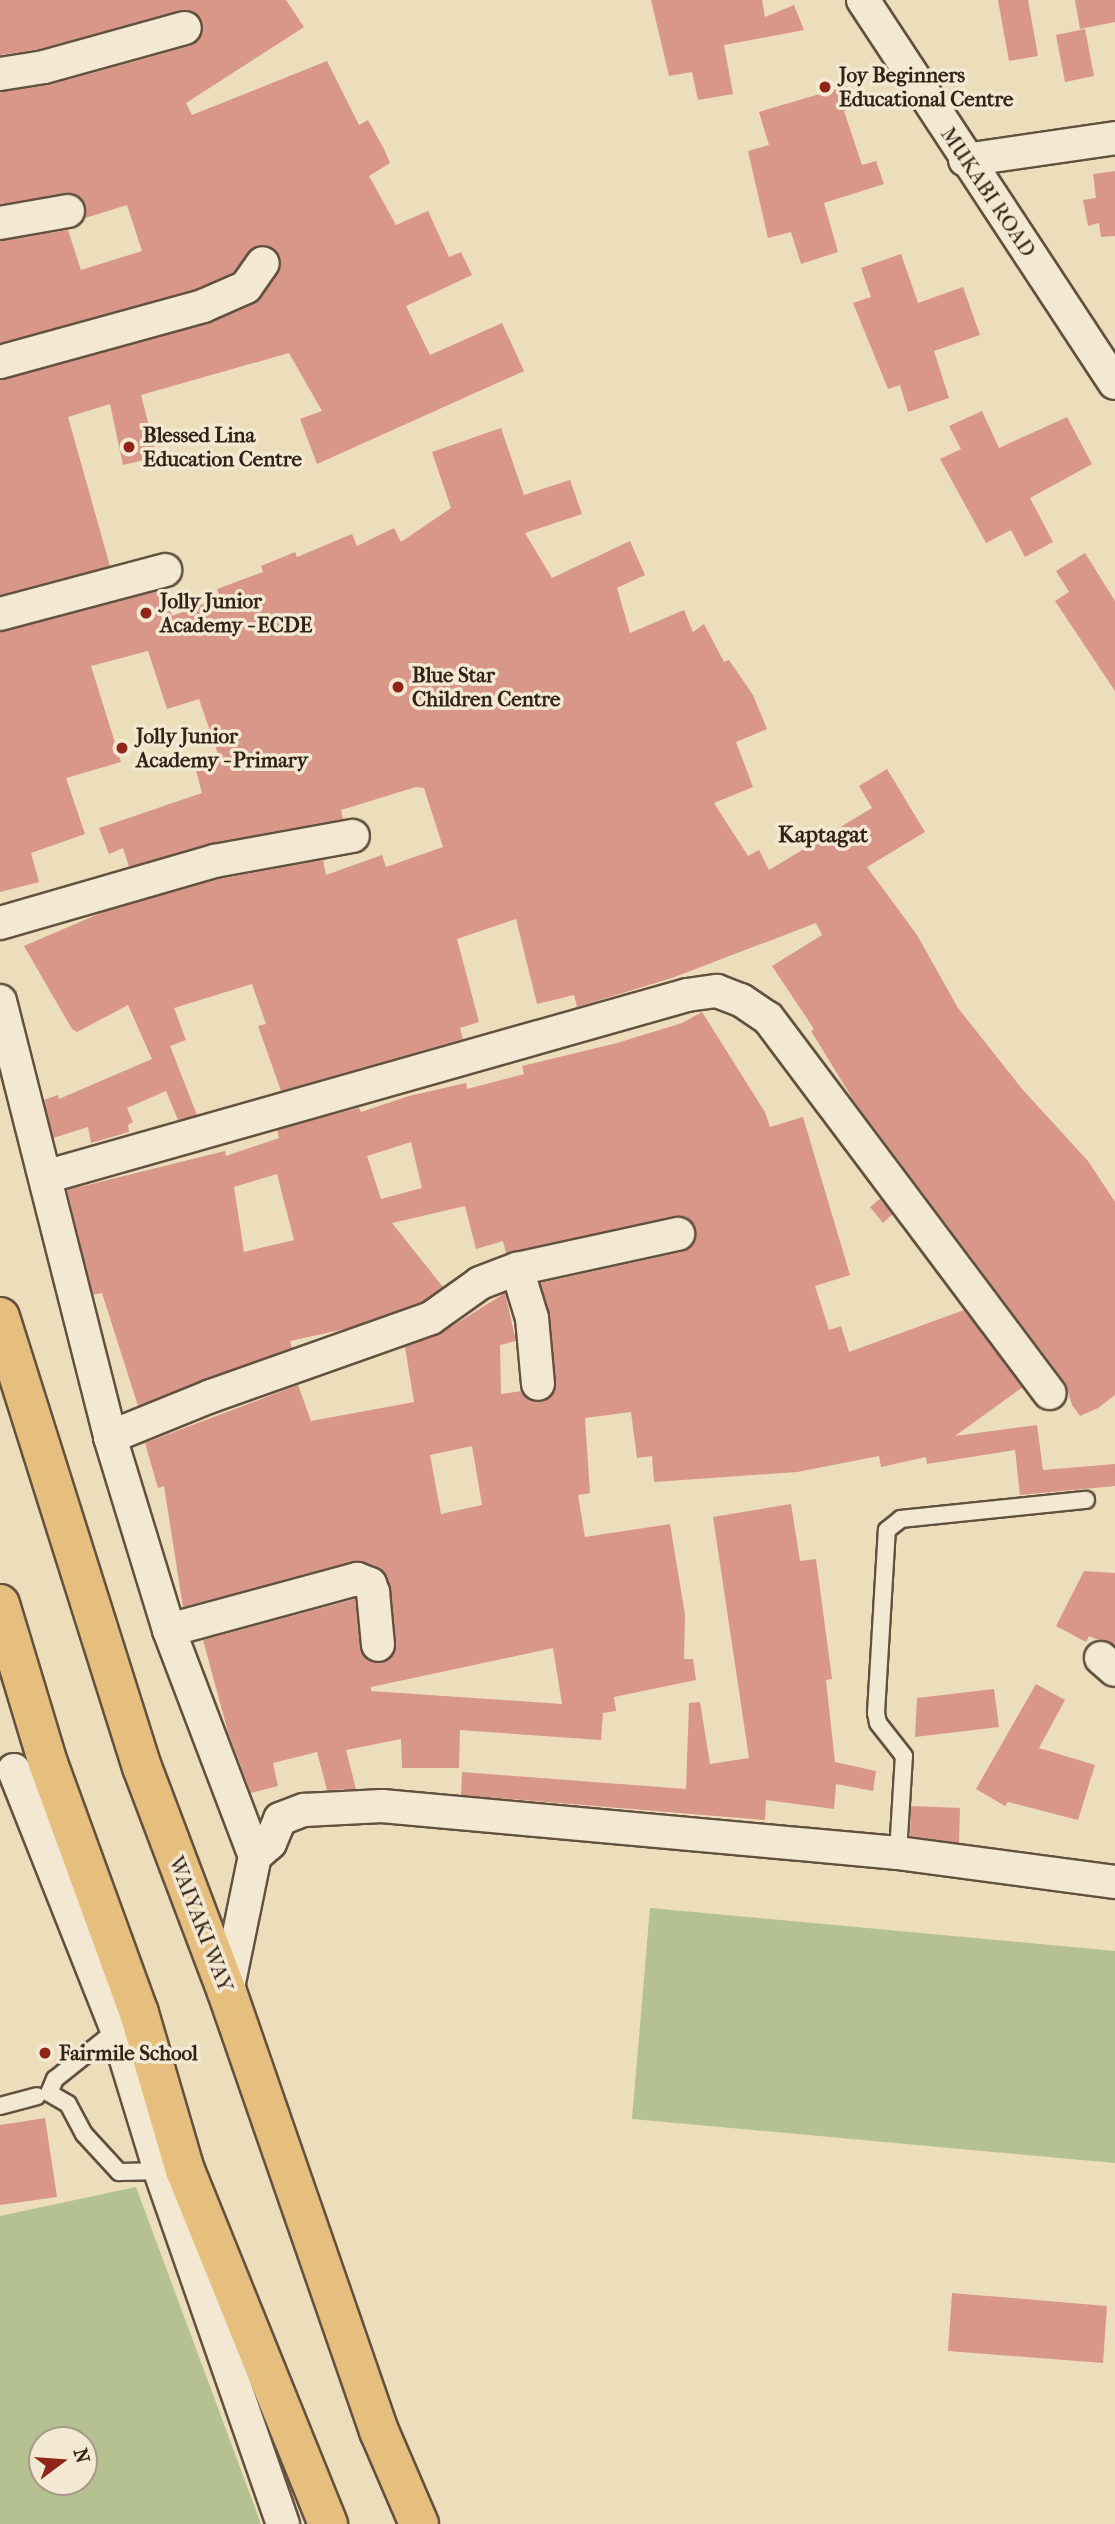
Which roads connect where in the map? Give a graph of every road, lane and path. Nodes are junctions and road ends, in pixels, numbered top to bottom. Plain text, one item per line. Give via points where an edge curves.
1 (863, 0) edge
2 (185, 29) dead end
3 (0, 74) edge
4 (1115, 138) edge
5 (965, 160) junction
6 (68, 211) dead end
7 (0, 223) edge
8 (264, 263) dead end
9 (0, 362) edge
10 (1115, 383) edge
11 (165, 570) dead end
12 (0, 614) edge
13 (353, 836) dead end
14 (0, 923) edge
15 (0, 1001) edge
16 (45, 1177) junction
17 (678, 1234) dead end
18 (517, 1269) junction
19 (0, 1317) edge
20 (538, 1384) dead end
21 (1050, 1393) dead end
22 (110, 1437) junction
23 (1086, 1500) dead end
24 (0, 1604) edge
25 (169, 1630) junction
26 (378, 1645) dead end
27 (21, 1769) edge
28 (898, 1853) junction
29 (255, 1856) junction
30 (1115, 1882) edge
31 (227, 1992) junction
32 (128, 2021) junction
33 (37, 2096) dead end
34 (0, 2106) edge
35 (173, 2171) junction
36 (283, 2524) edge
37 (328, 2524) edge
38 (419, 2524) edge

1 - 5 street, MUKABI ROAD
2 - 3 street via 44,67
4 - 5 street
5 - 10 street, MUKABI ROAD
6 - 7 street
8 - 9 street via 246,287 203,306
11 - 12 street
13 - 14 street via 215,861
15 - 16 street
16 - 21 street via 674,999 718,991 768,1018
16 - 22 street
17 - 18 street
18 - 20 street via 532,1318
18 - 22 street via 480,1283 431,1318
19 - 31 highway, WAIYAKI WAY via 142,1767
22 - 25 street
23 - 28 lane via 901,1519 887,1531 876,1713 878,1723 904,1756
24 - 27 highway
25 - 26 street via 358,1579 370,1584 373,1592
25 - 29 street
27 - 32 highway
28 - 29 street via 382,1806 304,1810 280,1819 270,1843
28 - 30 street
29 - 31 street
31 - 38 highway, WAIYAKI WAY via 379,2431
32 - 35 highway
32 - 35 lane via 55,2079 49,2093 68,2104 84,2134 119,2172
33 - 34 lane
35 - 36 street
35 - 37 highway

